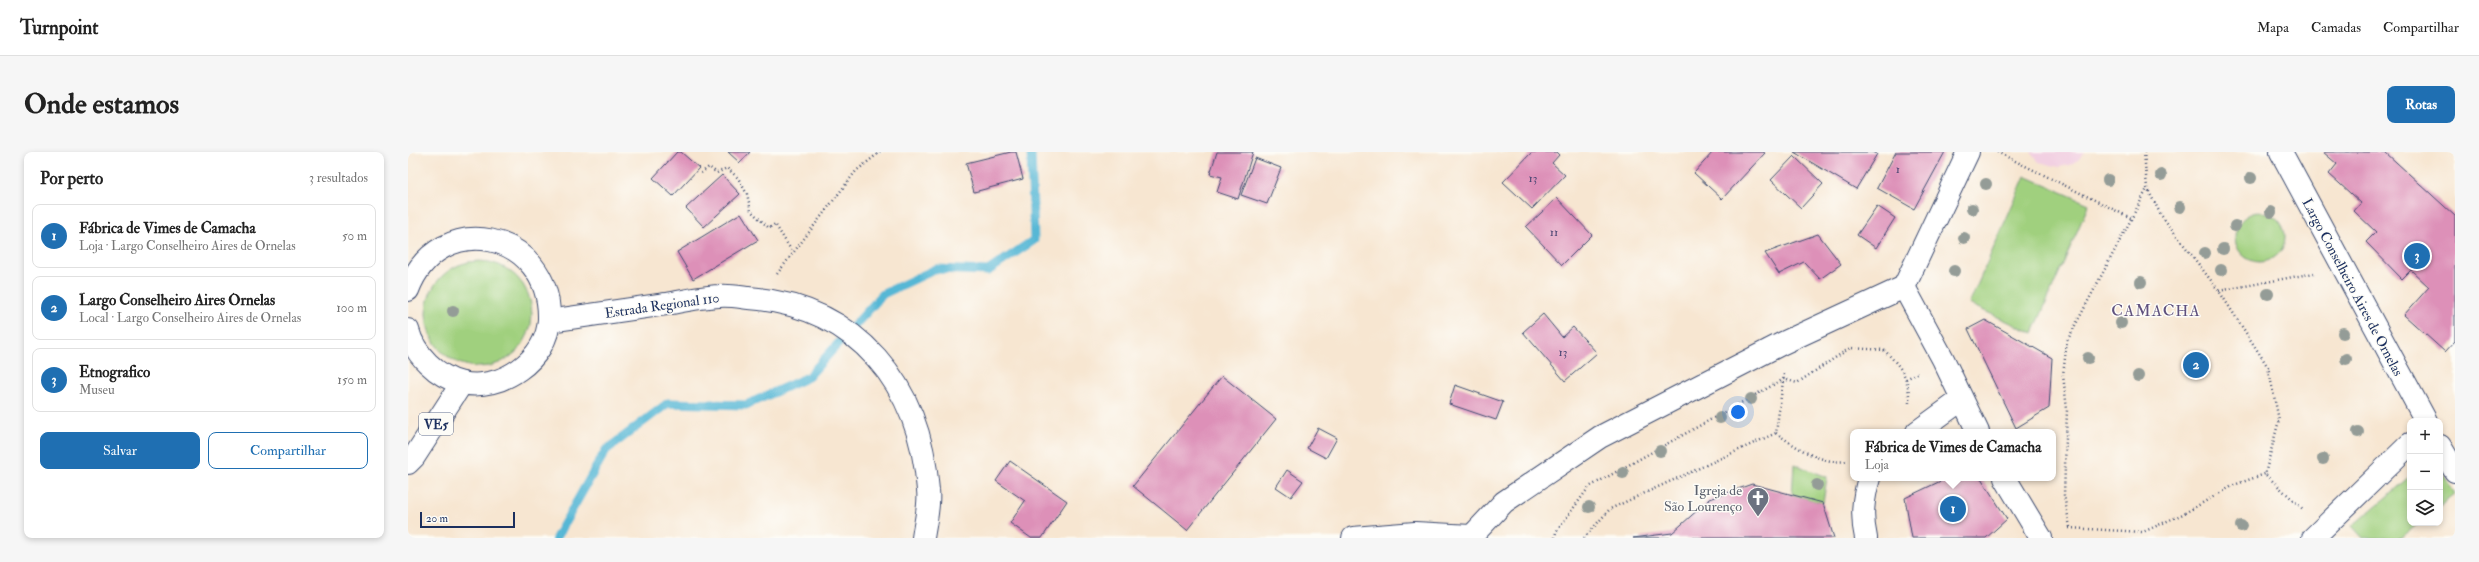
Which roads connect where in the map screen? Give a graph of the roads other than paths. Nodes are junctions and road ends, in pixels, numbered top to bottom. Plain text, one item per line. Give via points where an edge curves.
1 (1968, 152) edge
2 (2281, 152) edge
3 (1904, 287) junction
4 (408, 290) edge
5 (549, 321) junction
6 (408, 330) edge
7 (462, 383) junction
8 (1961, 400) junction
9 (2424, 418) edge
10 (1921, 429) edge
11 (1976, 429) edge
12 (2407, 447) edge
13 (2443, 451) edge
14 (408, 463) edge
15 (2455, 471) edge
16 (1868, 481) edge
17 (2007, 481) edge
18 (2318, 533) edge
19 (1471, 537) edge
20 (924, 538) edge
21 (1353, 538) edge
22 (1866, 538) edge
23 (2042, 538) edge

1 - 3 street
2 - 9 street, Largo Conselheiro Aires de Ornelas
3 - 8 street via 1943,359
3 - 19 street via 1783,343 1600,437 1504,502
4 - 5 street via 414,274 428,257 446,245 467,238 490,239 511,246 529,260 549,299
5 - 7 street via 536,354 523,367 490,382
5 - 20 street, Estrada Regional 110 via 720,296 772,300 821,315 861,342 881,362 898,385 911,410 921,443 929,491
6 - 7 street via 420,356 436,370
7 - 14 street, VE5
8 - 10 street
8 - 11 street
12 - 18 street
13 - 15 street
16 - 22 street via 1862,501 1862,521
17 - 23 street
19 - 21 street via 1415,534

